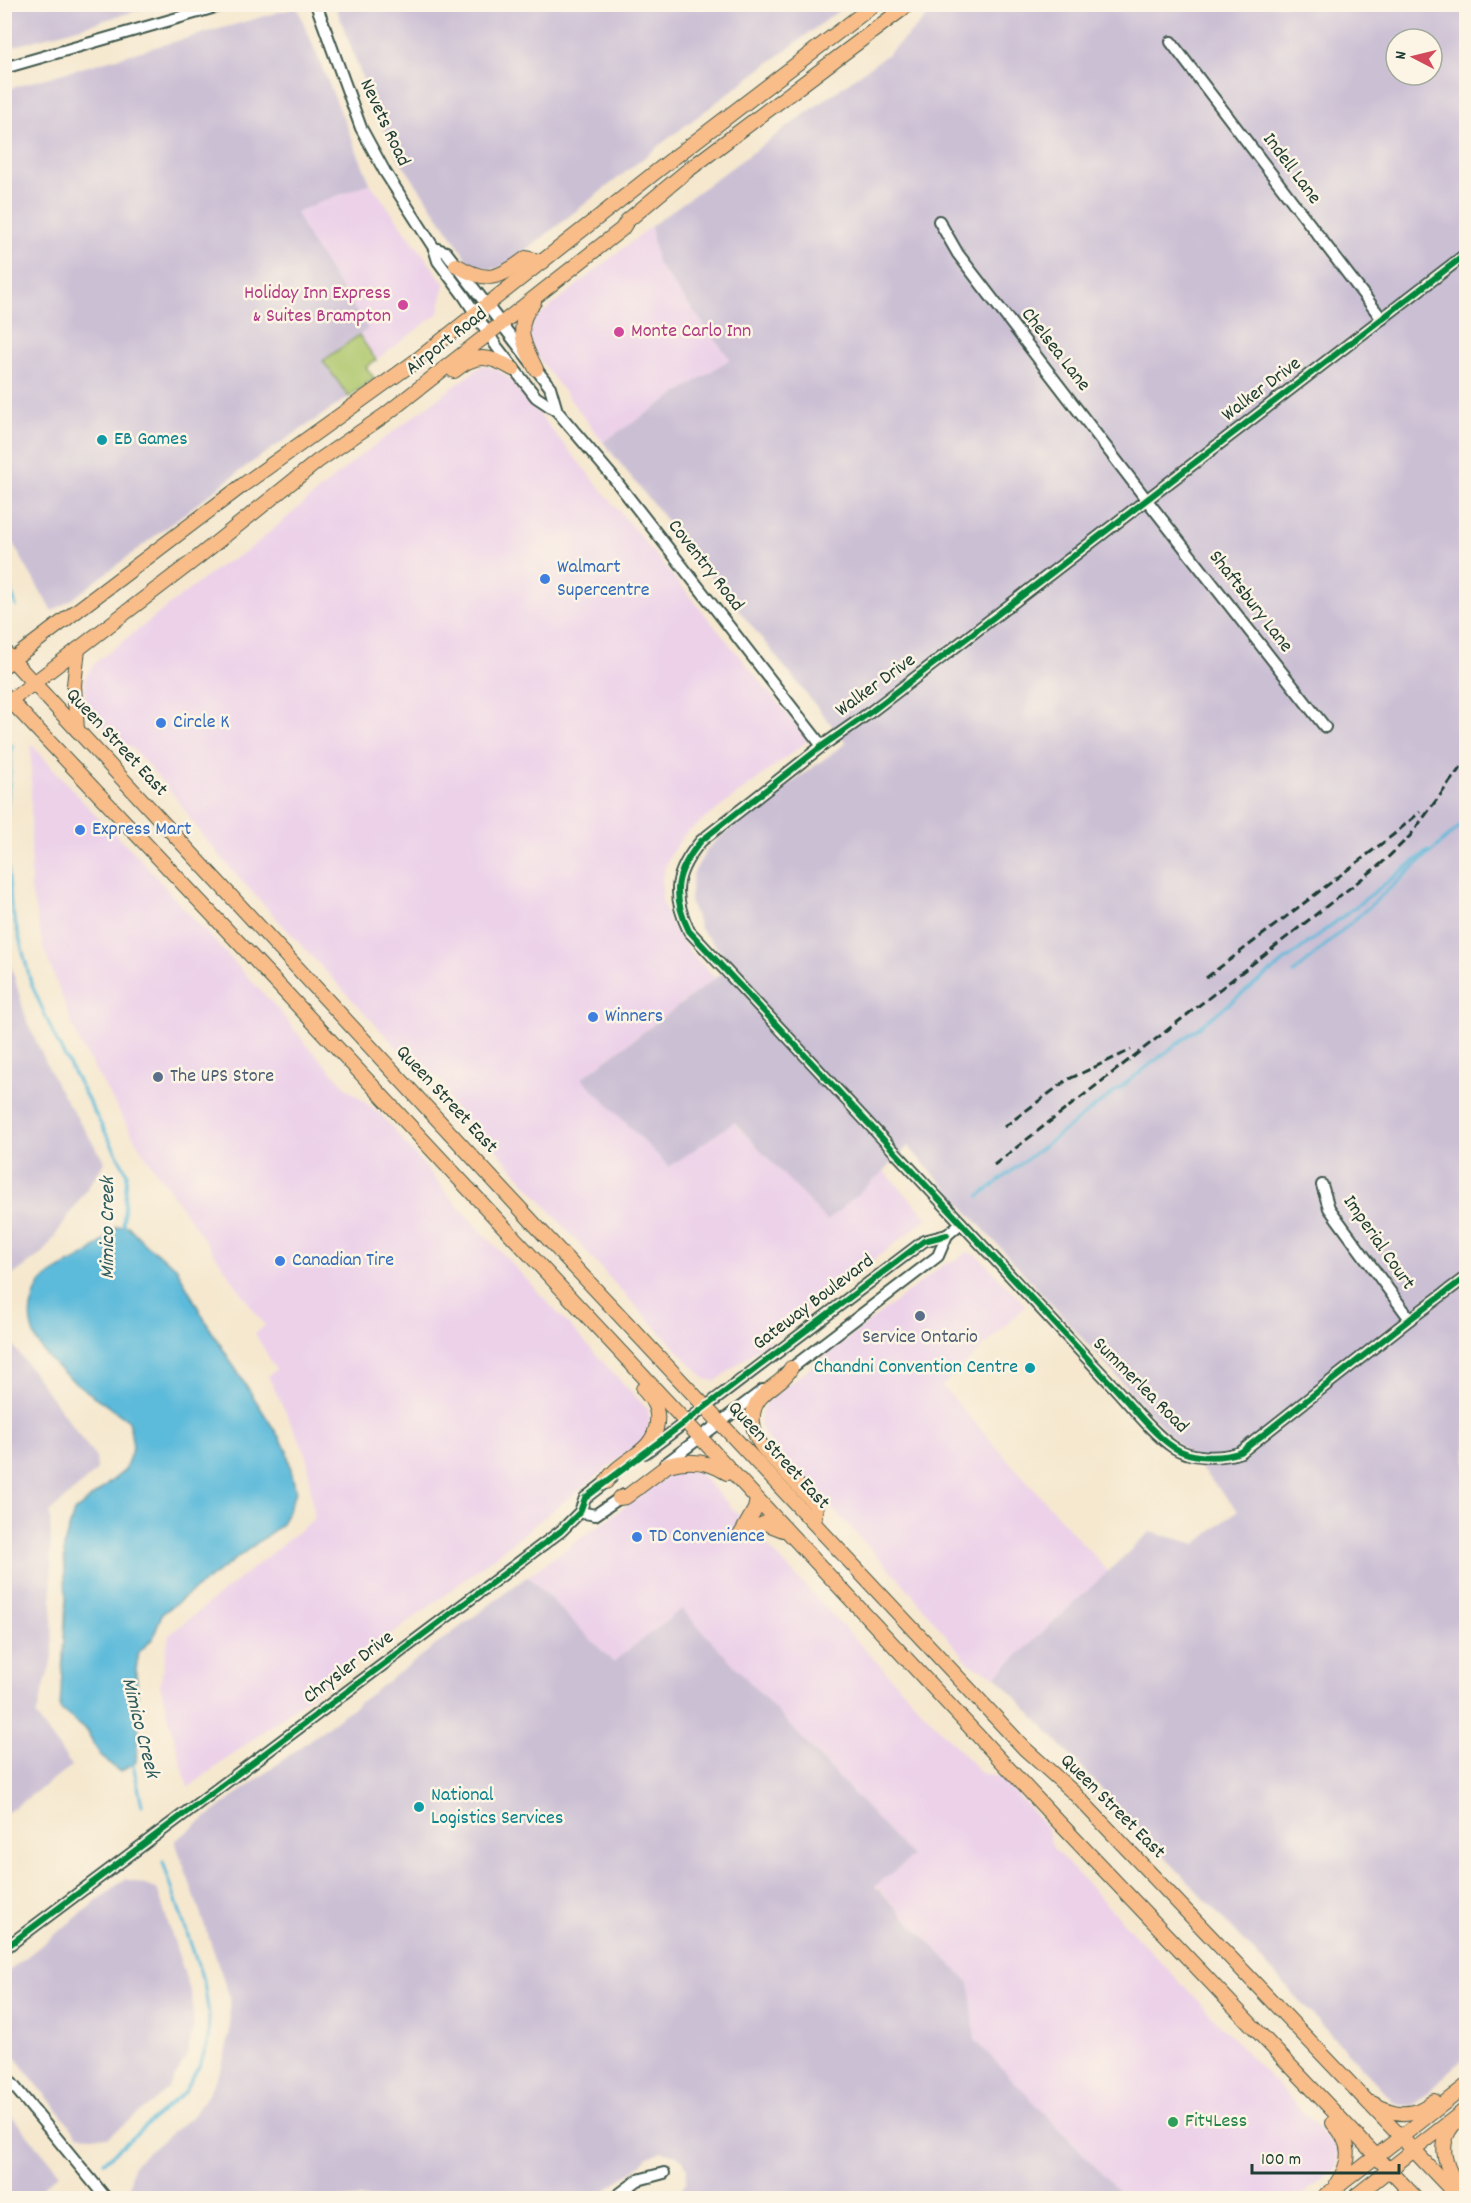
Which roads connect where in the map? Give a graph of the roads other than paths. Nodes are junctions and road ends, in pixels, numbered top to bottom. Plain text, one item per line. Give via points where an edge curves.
1 (226, 4) edge
2 (316, 4) edge
3 (875, 4) edge
4 (909, 4) edge
5 (1171, 42) dead end
6 (4, 68) edge
7 (939, 221) dead end
8 (434, 248) junction
9 (1467, 254) edge
10 (543, 262) junction
11 (456, 265) junction
12 (547, 288) junction
13 (487, 305) junction
14 (476, 314) junction
15 (1382, 319) junction
16 (501, 323) junction
17 (488, 334) junction
18 (513, 369) junction
19 (536, 369) junction
20 (430, 380) junction
21 (557, 411) junction
22 (1146, 499) junction
23 (78, 649) junction
24 (7, 659) edge
25 (34, 683) junction
26 (6, 700) edge
27 (1325, 727) dead end
28 (77, 730) junction
29 (822, 746) junction
30 (1322, 1185) dead end
31 (961, 1223) junction
32 (948, 1235) junction
33 (1467, 1277) edge
34 (1410, 1319) junction
35 (618, 1349) junction
36 (791, 1368) junction
37 (705, 1407) junction
38 (685, 1422) junction
39 (720, 1423) junction
40 (700, 1438) junction
41 (606, 1482) junction
42 (619, 1498) junction
43 (757, 1499) junction
44 (580, 1512) junction
45 (814, 1523) junction
46 (788, 1532) junction
47 (5, 1949) edge
48 (4, 1958) edge
49 (1338, 2072) junction
50 (4, 2074) edge
51 (1467, 2076) edge
52 (1301, 2077) junction
53 (1467, 2086) edge
54 (1467, 2111) edge
55 (1401, 2138) junction
56 (1414, 2151) junction
57 (1376, 2157) junction
58 (1389, 2170) junction
59 (664, 2173) dead end
60 (1467, 2194) edge
61 (106, 2199) edge
62 (614, 2199) edge
63 (1321, 2199) edge
64 (1353, 2199) edge
65 (1416, 2199) edge
66 (1459, 2199) edge

1 - 6 street
2 - 8 street, Nevets Road via 361,128
3 - 10 main road, Airport Road
4 - 12 main road, Airport Road via 687,171
5 - 15 street, Indell Lane
7 - 22 street, Chelsea Lane via 958,254
8 - 11 street, Nevets Road via 446,252
8 - 14 street, Nevets Road via 438,261
9 - 15 street, Walker Drive
10 - 11 main road via 526,258 509,271 489,278 470,274
10 - 13 main road, Airport Road
11 - 13 street, Nevets Road
12 - 16 main road, Airport Road
12 - 19 main road via 530,307 523,323 524,345
13 - 14 main road, Airport Road
13 - 16 street, Coventry Road
14 - 17 street, Coventry Road
14 - 24 main road, Airport Road
15 - 22 street, Walker Drive
16 - 17 main road, Airport Road
16 - 19 street, Coventry Road
17 - 18 street, Coventry Road
17 - 20 main road, Airport Road
18 - 20 main road via 482,357 445,377
18 - 21 street, Coventry Road via 536,398
19 - 21 street, Coventry Road via 550,387
20 - 23 main road, Airport Road via 318,461
21 - 29 street, Coventry Road
22 - 27 street, Shaftsbury Lane
22 - 29 street, Walker Drive
23 - 25 main road, Airport Road
23 - 28 main road via 74,685
24 - 25 main road, Queen Street East
25 - 26 main road, Airport Road
25 - 28 main road, Queen Street East
26 - 35 main road
28 - 37 main road, Queen Street East
29 - 31 street, Walker Drive via 701,841 687,857 676,896 689,931
30 - 34 street, Imperial Court via 1329,1208
31 - 32 street, Gateway Boulevard
31 - 34 street, Summerlea Road via 1156,1431 1173,1447 1192,1454 1226,1457 1241,1452
32 - 36 street, Gateway Boulevard via 938,1257
32 - 37 street, Gateway Boulevard via 924,1241
33 - 34 street, Summerlea Road
35 - 38 main road
35 - 41 main road via 617,1361 654,1402 658,1421 650,1444
36 - 39 street, Gateway Boulevard
36 - 45 main road via 759,1400 752,1426 757,1441 816,1505
37 - 38 street, Chrysler Drive
37 - 39 main road, Queen Street East
38 - 40 main road
38 - 41 street, Chrysler Drive
39 - 40 street, Gateway Boulevard
39 - 45 main road, Queen Street East
40 - 42 street
40 - 43 main road
41 - 44 street, Chrysler Drive via 585,1498
42 - 43 main road via 626,1497 668,1465 689,1462 717,1467
42 - 44 street via 595,1515
43 - 46 main road
43 - 46 main road via 741,1534 765,1523
44 - 47 street, Chrysler Drive via 509,1572
45 - 49 main road, Queen Street East via 1025,1749 1073,1792
46 - 52 main road
47 - 48 street, Chrysler Drive
49 - 51 main road via 1372,2103 1401,2113 1422,2110
49 - 55 main road, Queen Street East
50 - 61 street
52 - 57 main road
52 - 63 main road via 1300,2088 1338,2128 1348,2152 1345,2172
53 - 55 main road
54 - 56 main road
54 - 60 main road via 1447,2133 1444,2158 1453,2179
55 - 56 main road, Queen Street East
55 - 57 main road
56 - 58 main road
56 - 66 main road, Queen Street East
57 - 58 main road
57 - 63 main road
58 - 64 main road
58 - 65 main road
59 - 62 street via 639,2180

